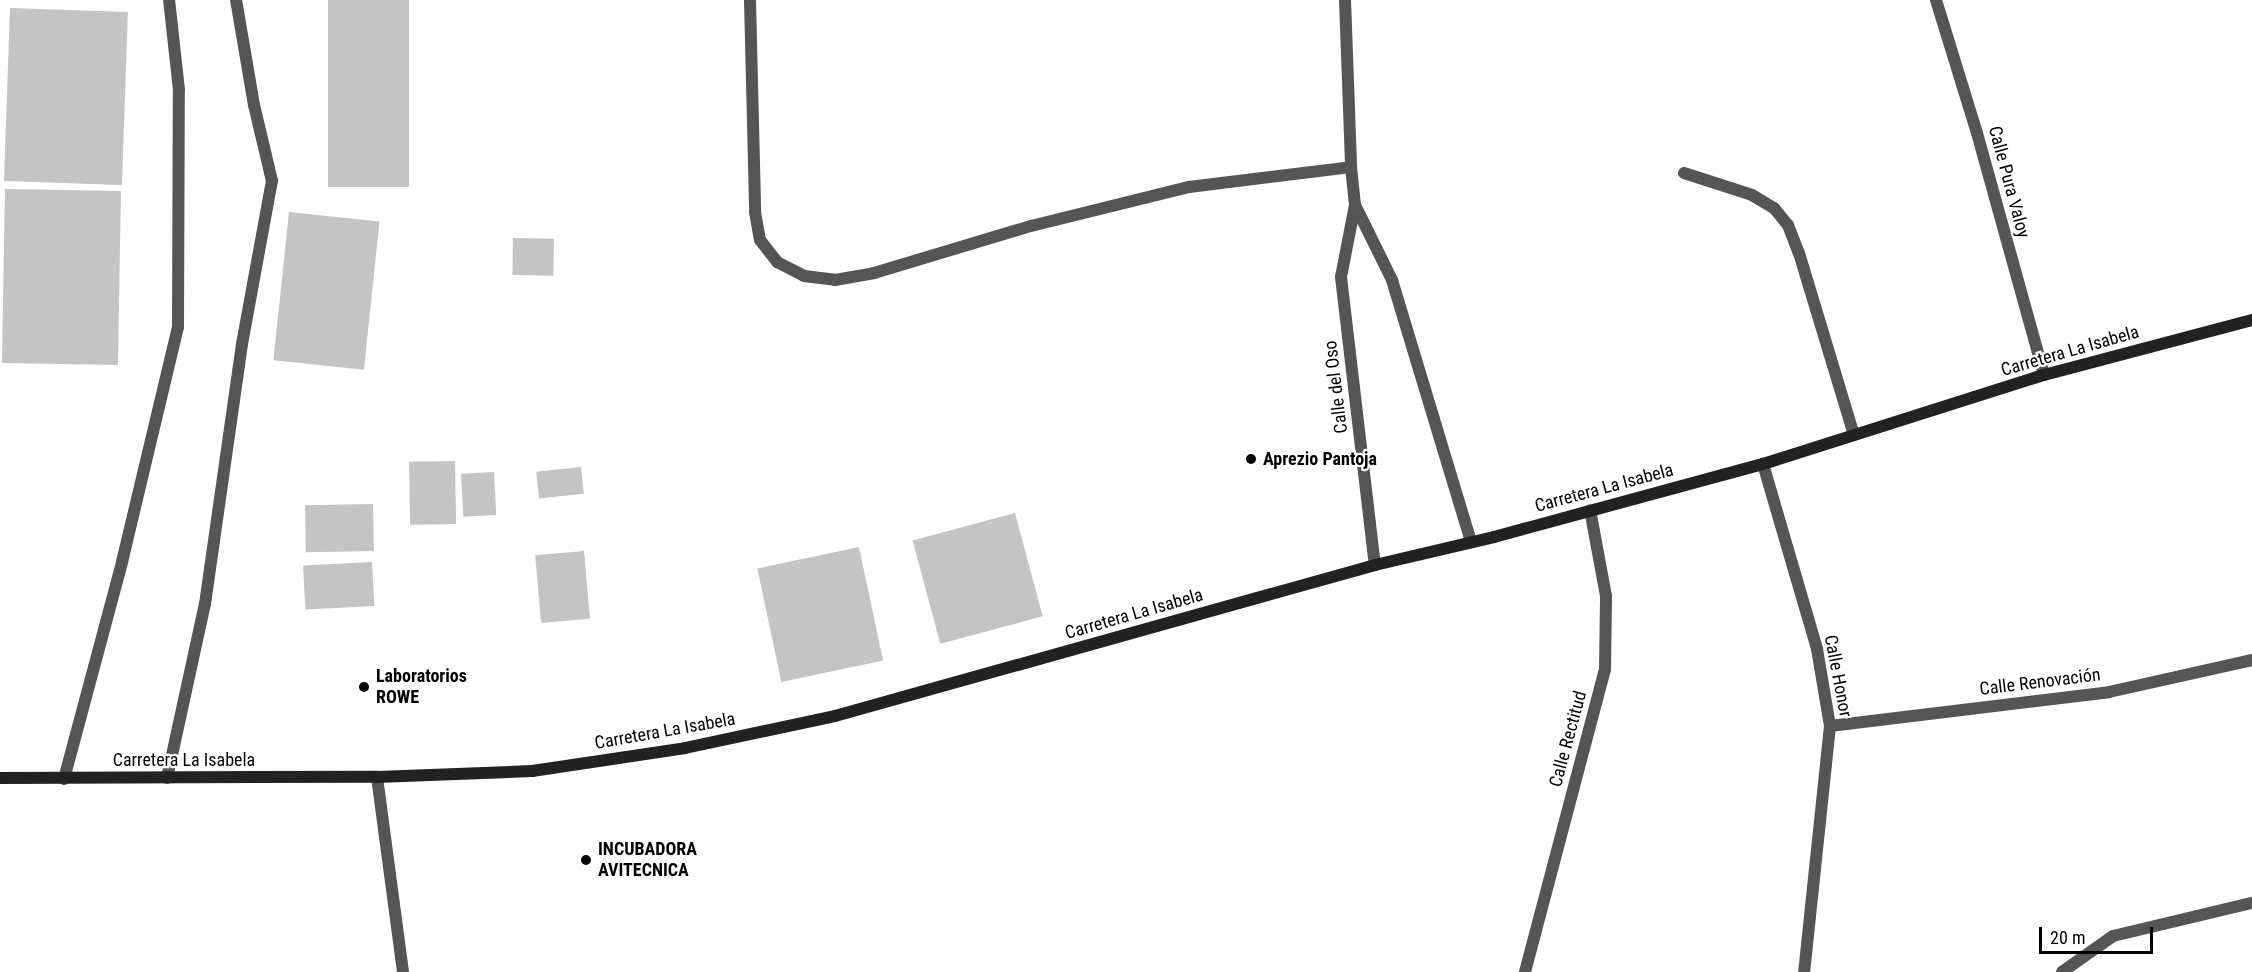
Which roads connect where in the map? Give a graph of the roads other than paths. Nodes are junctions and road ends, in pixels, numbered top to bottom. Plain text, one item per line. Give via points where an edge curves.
1 (169, 0) edge
2 (236, 0) edge
3 (750, 0) edge
4 (1345, 0) edge
5 (1936, 0) edge
6 (1351, 167) junction
7 (1684, 173) dead end
8 (1355, 205) junction
9 (2252, 320) edge
10 (2043, 375) junction
11 (1854, 435) junction
12 (1763, 464) junction
13 (1590, 510) junction
14 (1471, 542) junction
15 (1375, 565) junction
16 (2252, 660) edge
17 (1830, 726) junction
18 (377, 777) junction
19 (0, 778) edge
20 (167, 778) junction
21 (64, 779) junction
22 (2252, 903) edge
23 (403, 972) edge
24 (1525, 972) edge
25 (1804, 972) edge
26 (2062, 972) edge

1 - 21 street via 178,90 178,327 123,562
2 - 20 street via 272,181 242,344 205,604
3 - 6 street via 755,212 760,240 777,262 804,276 835,280 874,273 1031,226 1189,187
4 - 6 street, Calle del Oso
5 - 10 street, Calle Pura Valoy
6 - 8 street, Calle del Oso
7 - 11 street via 1752,195 1774,208 1788,225
8 - 14 street, Calle del Oso via 1392,280
8 - 15 street, Calle del Oso via 1341,277
9 - 10 main road, Carretera La Isabela
10 - 11 main road, Carretera La Isabela
11 - 12 main road, Carretera La Isabela
12 - 13 main road, Carretera La Isabela
12 - 17 street, Calle Honor via 1817,649
13 - 14 main road, Carretera La Isabela
13 - 24 street, Calle Rectitud via 1606,596 1605,670
14 - 15 main road, Carretera La Isabela
15 - 18 main road, Carretera La Isabela via 835,716 697,746 532,771
16 - 17 street, Calle Renovación via 2109,692
17 - 25 street, Calle Honor
18 - 20 main road, Carretera La Isabela
18 - 23 street
19 - 21 main road, Carretera La Isabela
20 - 21 main road, Carretera La Isabela
22 - 26 street via 2113,936

